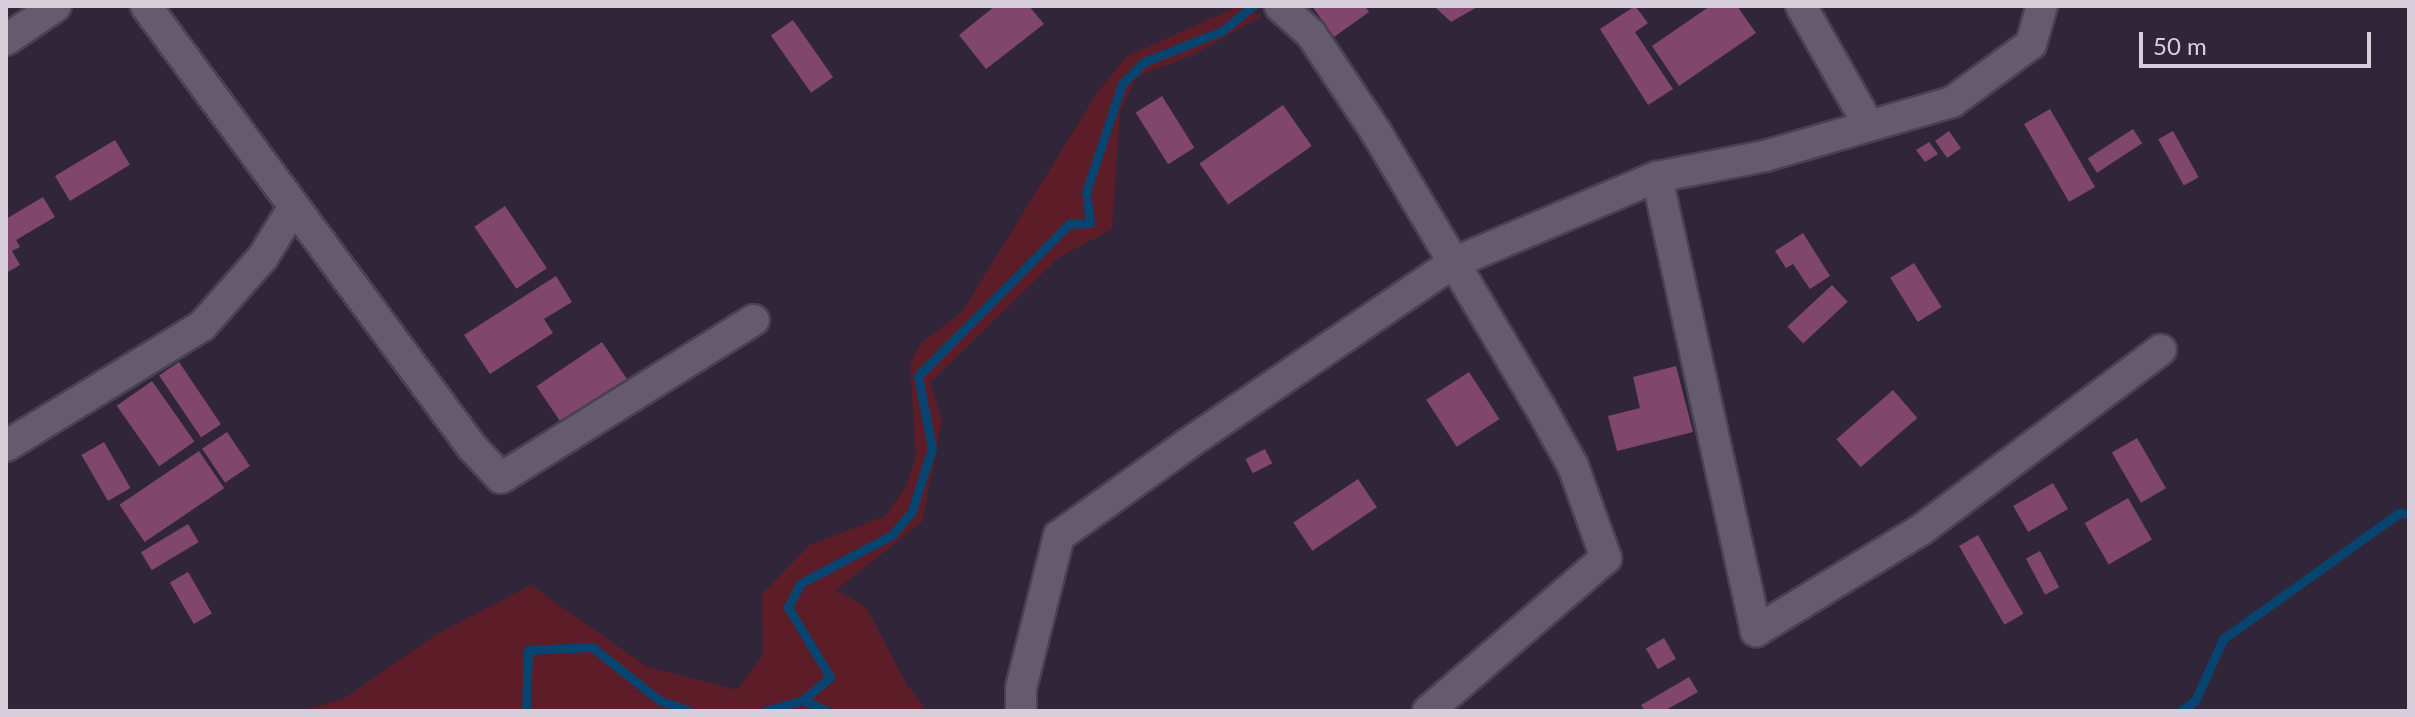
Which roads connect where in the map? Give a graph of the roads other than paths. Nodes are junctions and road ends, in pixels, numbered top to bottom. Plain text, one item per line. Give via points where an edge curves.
1 (56, 6) edge
2 (146, 6) edge
3 (1280, 6) edge
4 (1801, 6) edge
5 (2042, 6) edge
6 (6, 40) edge
7 (1868, 124) junction
8 (1657, 177) junction
9 (293, 208) junction
10 (1453, 263) junction
11 (754, 320) dead end
12 (2161, 350) dead end
13 (6, 446) edge
14 (1021, 711) edge
15 (1428, 711) edge

1 - 6 street
2 - 9 street
3 - 10 street via 1311,34
4 - 7 street
5 - 7 street via 2031,44 1952,102
7 - 8 street via 1765,156
8 - 10 street
8 - 12 street via 1756,631 1921,530
9 - 11 street via 501,478
9 - 13 street via 263,257 202,326
10 - 14 street via 1059,536 1021,688
10 - 15 street via 1573,466 1606,558

